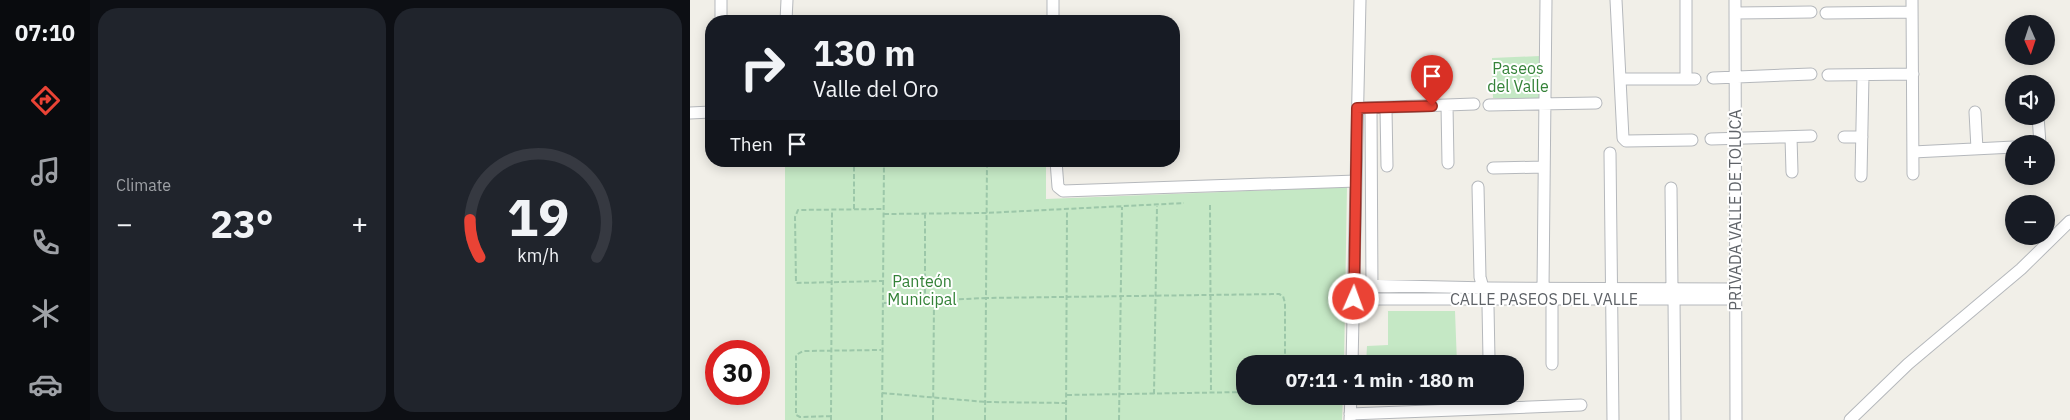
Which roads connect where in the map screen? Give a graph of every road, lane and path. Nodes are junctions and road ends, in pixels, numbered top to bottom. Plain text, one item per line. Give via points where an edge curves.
1 (722, 0) edge
2 (787, 0) edge
3 (1053, 0) edge
4 (1360, 0) edge
5 (1546, 0) edge
6 (1616, 0) edge
7 (1686, 0) edge
8 (1735, 0) edge
9 (1912, 6) edge
10 (1811, 12) dead end
11 (1826, 13) dead end
12 (1736, 14) junction
13 (721, 15) edge
14 (786, 15) edge
15 (1053, 15) edge
16 (1811, 74) dead end
17 (1912, 74) junction
18 (1828, 75) dead end
19 (1863, 75) junction
20 (1736, 76) junction
21 (1713, 78) dead end
22 (1621, 79) junction
23 (1596, 103) dead end
24 (1474, 104) dead end
25 (1545, 104) junction
26 (1447, 105) junction
27 (1489, 105) dead end
28 (1357, 108) junction
29 (1371, 108) junction
30 (1386, 109) junction
31 (705, 112) edge
32 (1975, 112) dead end
33 (690, 113) edge
34 (1791, 136) junction
35 (1811, 136) dead end
36 (1862, 137) junction
37 (1844, 138) dead end
38 (1711, 139) dead end
39 (1735, 139) junction
40 (1692, 140) dead end
41 (2005, 147) edge
42 (1977, 149) junction
43 (1913, 152) junction
44 (1610, 153) dead end
45 (1448, 163) dead end
46 (1387, 166) dead end
47 (854, 167) edge
48 (884, 167) edge
49 (987, 167) edge
50 (1056, 167) edge
51 (1543, 167) junction
52 (1493, 168) dead end
53 (1792, 172) dead end
54 (1913, 174) dead end
55 (1861, 176) dead end
56 (1356, 181) junction
57 (1478, 187) dead end
58 (1671, 188) dead end
59 (1184, 203) dead end
60 (1210, 205) dead end
61 (1157, 206) junction
62 (1122, 207) junction
63 (854, 209) junction
64 (884, 209) junction
65 (832, 210) junction
66 (1066, 210) junction
67 (986, 213) junction
68 (884, 214) junction
69 (925, 214) junction
70 (2070, 221) edge
71 (884, 281) junction
72 (832, 282) junction
73 (1355, 285) junction
74 (1372, 286) junction
75 (1543, 288) junction
76 (1612, 293) junction
77 (1673, 293) junction
78 (1210, 294) junction
79 (1484, 294) junction
80 (1735, 294) junction
81 (1121, 295) junction
82 (1157, 295) junction
83 (1067, 296) junction
84 (986, 298) junction
85 (1552, 298) junction
86 (1354, 299) junction
87 (1372, 299) junction
88 (925, 301) junction
89 (934, 301) junction
90 (884, 303) junction
91 (832, 350) junction
92 (882, 350) junction
93 (1285, 355) edge
94 (1352, 355) edge
95 (1489, 355) edge
96 (1552, 364) dead end
97 (1236, 392) edge
98 (882, 393) junction
99 (1211, 393) junction
100 (1119, 394) junction
101 (1154, 394) junction
102 (1067, 395) junction
103 (932, 398) junction
104 (986, 402) junction
105 (1067, 403) junction
106 (1581, 405) dead end
107 (1350, 417) edge
108 (831, 418) edge
109 (882, 420) edge
110 (933, 420) edge
111 (986, 420) edge
112 (1066, 420) edge
113 (1119, 420) edge
114 (1613, 420) edge
115 (1674, 420) edge
116 (1736, 420) edge
117 (1850, 420) edge

1 - 13 street
2 - 14 street
3 - 15 street
4 - 28 street
5 - 25 street
6 - 22 street
7 - 22 street via 1691,78
8 - 12 street, PRIVADA VALLE DE TOLUCA
9 - 11 street
9 - 17 street
10 - 12 street
12 - 20 street, PRIVADA VALLE DE TOLUCA
16 - 20 street
17 - 19 street
17 - 43 street
18 - 19 street
19 - 36 street
20 - 21 street
20 - 39 street, PRIVADA VALLE DE TOLUCA
22 - 40 street via 1624,140
23 - 25 street
24 - 26 street
25 - 27 street
25 - 51 street
26 - 30 street
26 - 45 street
28 - 29 street
28 - 56 street
29 - 30 street
29 - 74 street
30 - 46 street
31 - 33 street
32 - 42 street
34 - 35 street
34 - 39 street
34 - 53 street
36 - 37 street
36 - 55 street
38 - 39 street
39 - 80 street, PRIVADA VALLE DE TOLUCA
41 - 42 street
42 - 43 street
43 - 54 street
44 - 76 street
47 - 63 path
48 - 64 path
49 - 67 path
50 - 56 street via 1058,187 1063,191
51 - 52 street
51 - 75 street
56 - 73 street
57 - 79 street via 1480,277
58 - 77 street
59 - 61 path
60 - 78 path
61 - 62 path
61 - 82 path
62 - 66 path
62 - 81 path
63 - 64 path
63 - 65 path
64 - 68 path
65 - 72 path
65 - 72 path via 798,210 795,217 796,282
66 - 67 path
66 - 83 path
67 - 69 path
67 - 84 path
68 - 69 path
68 - 71 path
69 - 88 path
70 - 117 street via 2021,269 1908,364
71 - 72 path
71 - 90 path
72 - 91 path
73 - 74 street, CALLE PASEOS DEL VALLE
73 - 86 street
74 - 79 street, CALLE PASEOS DEL VALLE
74 - 87 street
75 - 76 street, CALLE PASEOS DEL VALLE
75 - 79 street, CALLE PASEOS DEL VALLE
76 - 77 street, CALLE PASEOS DEL VALLE
76 - 85 street, CALLE PASEOS DEL VALLE
76 - 114 street
77 - 80 street, CALLE PASEOS DEL VALLE
77 - 115 street
78 - 82 path
78 - 93 path via 1276,293 1283,296
78 - 99 path
79 - 85 street, CALLE PASEOS DEL VALLE
79 - 87 street, CALLE PASEOS DEL VALLE
79 - 95 street via 1489,317
80 - 116 street, PRIVADA VALLE DE TOLUCA
81 - 82 path
81 - 83 path
81 - 100 path
82 - 101 path
83 - 84 path
83 - 102 path
84 - 89 path
84 - 104 path
85 - 96 street
86 - 87 street, CALLE PASEOS DEL VALLE
86 - 94 street
88 - 89 path
88 - 90 path
89 - 103 path
90 - 92 path
91 - 92 path
91 - 108 path
91 - 108 path via 798,353 795,359 796,415
92 - 98 path
97 - 99 path
98 - 103 path
98 - 109 path
99 - 101 path
100 - 101 path
100 - 102 path
100 - 113 path
102 - 105 path
103 - 104 path
103 - 110 path
104 - 105 path
104 - 111 path
105 - 112 path
106 - 107 street

